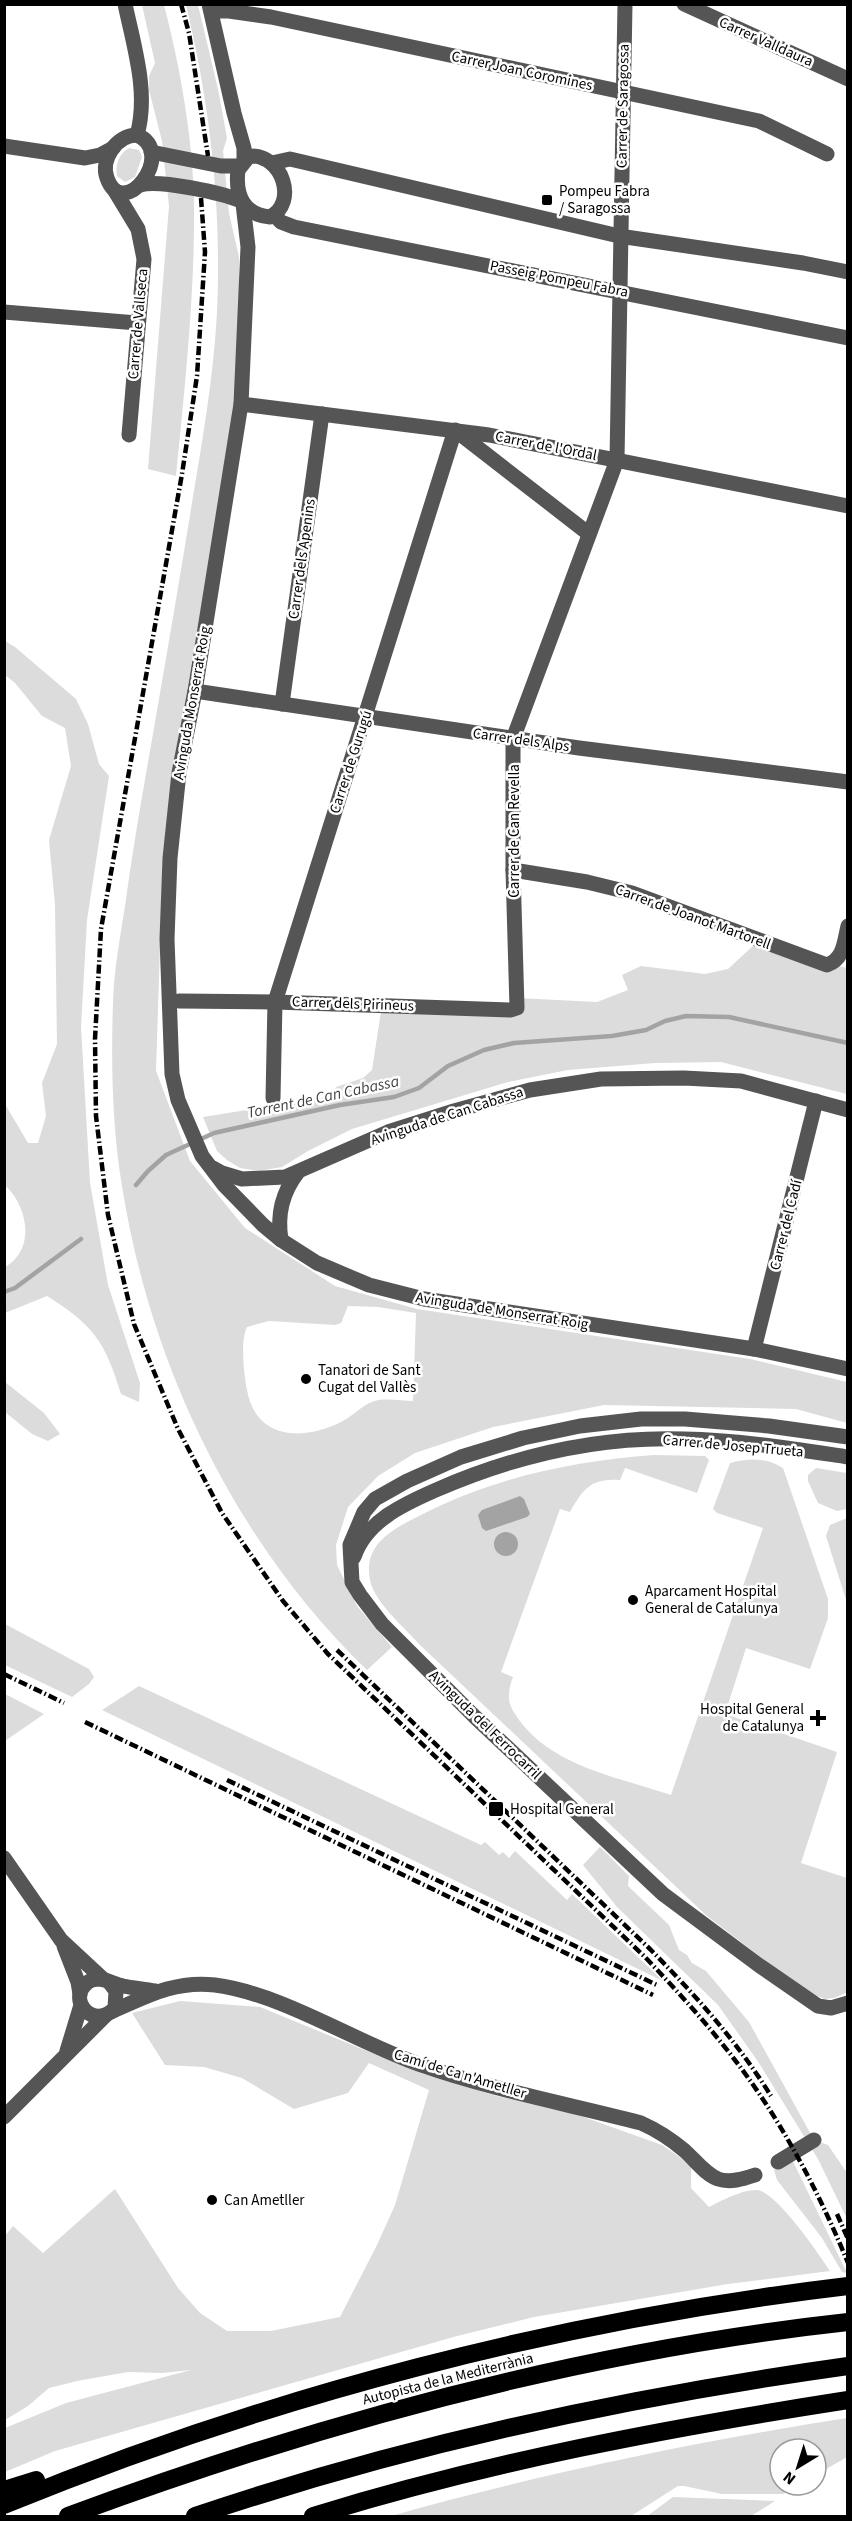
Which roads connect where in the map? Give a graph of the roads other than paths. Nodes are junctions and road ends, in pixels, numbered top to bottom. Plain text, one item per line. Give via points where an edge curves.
1 (125, 4) edge
2 (625, 4) edge
3 (684, 4) edge
4 (210, 8) edge
5 (274, 11) edge
6 (848, 79) edge
7 (624, 93) junction
8 (137, 135) junction
9 (4, 146) edge
10 (113, 148) junction
11 (152, 152) junction
12 (827, 154) dead end
13 (78, 157) junction
14 (246, 161) junction
15 (272, 163) junction
16 (105, 174) junction
17 (137, 188) junction
18 (115, 191) junction
19 (242, 202) junction
20 (131, 216) junction
21 (270, 216) junction
22 (619, 236) junction
23 (248, 247) junction
24 (848, 272) edge
25 (620, 291) junction
26 (4, 312) edge
27 (137, 323) junction
28 (848, 338) edge
29 (241, 404) junction
30 (322, 414) junction
31 (455, 430) junction
32 (129, 435) dead end
33 (617, 460) junction
34 (848, 506) edge
35 (589, 534) junction
36 (195, 691) junction
37 (282, 704) junction
38 (366, 717) junction
39 (513, 739) junction
40 (848, 782) edge
41 (513, 870) junction
42 (848, 926) edge
43 (517, 998) joint
44 (179, 1001) dead end
45 (275, 1002) junction
46 (273, 1098) dead end
47 (816, 1101) junction
48 (848, 1110) edge
49 (206, 1161) junction
50 (300, 1170) junction
51 (281, 1240) junction
52 (754, 1349) junction
53 (848, 1370) edge
54 (848, 1437) edge
55 (848, 1457) edge
56 (352, 1562) junction
57 (4, 1858) edge
58 (62, 1940) junction
59 (106, 1981) junction
60 (155, 1991) junction
61 (80, 1999) junction
62 (848, 2002) edge
63 (108, 2014) junction
64 (66, 2053) junction
65 (4, 2117) edge
66 (814, 2140) dead end
67 (778, 2162) dead end
68 (755, 2175) dead end
69 (841, 2287) edge
70 (845, 2322) edge
71 (848, 2366) edge
72 (848, 2400) edge
73 (202, 2432) junction
74 (4, 2490) edge
75 (4, 2505) edge
76 (319, 2515) edge
77 (68, 2517) edge
78 (195, 2517) edge

1 - 8 street via 141,88
2 - 7 street, Carrer de Saragossa
3 - 6 street, Carrer Valldaura
4 - 5 street, Carrer Joan Coromines
4 - 14 street
5 - 7 street, Carrer Joan Coromines
7 - 12 street, Carrer Joan Coromines via 759,121
7 - 22 street, Carrer de Saragossa
8 - 10 street via 126,136
8 - 11 street
9 - 13 street
10 - 13 street via 92,158
10 - 16 street
11 - 14 street via 221,166
11 - 17 street via 149,169
13 - 16 street
14 - 15 street
14 - 19 street via 237,174
15 - 21 street via 284,188 281,205
15 - 22 street via 291,159
16 - 18 street
17 - 18 street via 125,193
17 - 19 street via 150,183 174,186
17 - 20 street, Carrer de Vallseca via 129,207
18 - 20 street, Carrer de Vallseca
19 - 21 street via 250,211
19 - 23 street, Avinguda Monserrat Roig
20 - 27 street, Carrer de Vallseca via 142,241 144,259
21 - 23 street, Avinguda Monserrat Roig via 255,229
21 - 25 street, Passeig Pompeu Fabra via 294,227
22 - 24 street
22 - 25 street, Carrer de Saragossa
23 - 29 street, Avinguda Monserrat Roig
25 - 28 street, Passeig Pompeu Fabra
25 - 33 street, Carrer de Saragossa
26 - 27 street
27 - 32 street, Carrer de Vallseca
29 - 30 street, Carrer de l'Ordal
29 - 36 street, Avinguda Monserrat Roig
30 - 31 street, Carrer de l'Ordal
30 - 37 street, Carrer dels Apenins
31 - 33 street, Carrer de l'Ordal
31 - 35 street
31 - 38 street, Carrer de Gurugú
33 - 34 street, Carrer de l'Ordal
33 - 35 street, Carrer de Can Revella
35 - 39 street, Carrer de Can Revella
36 - 37 street, Carrer dels Alps
36 - 49 street, Avinguda Monserrat Roig via 179,773 167,939 172,1074 186,1121
37 - 38 street, Carrer dels Alps
38 - 39 street, Carrer dels Alps
38 - 45 street, Carrer de Gurugú
39 - 40 street, Carrer dels Alps
39 - 41 street, Carrer de Can Revella
41 - 42 street, Carrer de Joanot Martorell via 632,893 821,964 834,963 841,955
41 - 43 street, Carrer de Can Revella
43 - 45 street, Carrer dels Pirineus via 517,1008 511,1010
44 - 45 street, Carrer dels Pirineus
45 - 46 street, Carrer de Gurugú
47 - 48 street, Avinguda de Can Cabassa
47 - 50 street, Avinguda de Can Cabassa via 741,1081 601,1079 530,1090 454,1111 388,1132
47 - 52 street, Carrer del Cadí
49 - 50 street, Avinguda de Can Cabassa via 222,1173 242,1179 285,1177
49 - 51 street, Avinguda de Monserrat Roig via 233,1195
50 - 51 street via 279,1212
51 - 52 street, Avinguda de Monserrat Roig via 317,1263 369,1285 404,1294 543,1319
52 - 53 street, Avinguda de Monserrat Roig
54 - 56 street, Carrer de Josep Trueta via 769,1426 641,1419 523,1438 461,1457 375,1499 364,1512 350,1545
55 - 56 street, Carrer de Josep Trueta via 767,1446 642,1439 528,1457 468,1476 385,1516 357,1548
56 - 62 street, Avinguda del Ferrocarril via 352,1581 360,1595 405,1649 663,1894 818,2006 831,2008
57 - 58 street
58 - 59 street
58 - 61 street via 78,1982
59 - 60 street, Camí de Ca n'Ametller
59 - 61 street via 91,1980
59 - 63 street via 117,1997
60 - 63 street, Camí de Ca n'Ametller
60 - 68 street, Camí de Ca n'Ametller via 213,1985 255,1994 422,2066 641,2123 665,2136 719,2179
61 - 63 street via 88,2014
61 - 64 street, Camí de Ca n'Ametller
63 - 64 street, Camí de Ca n'Ametller
64 - 65 street, Camí de Ca n'Ametller
66 - 67 street
69 - 73 highway via 669,2314 480,2353 329,2392
70 - 77 highway, Autopista de la Mediterrània via 660,2350 382,2413 251,2453
71 - 78 highway via 703,2388 512,2426 336,2472
72 - 76 highway via 574,2448
73 - 74 highway via 122,2452
73 - 75 highway via 82,2473

